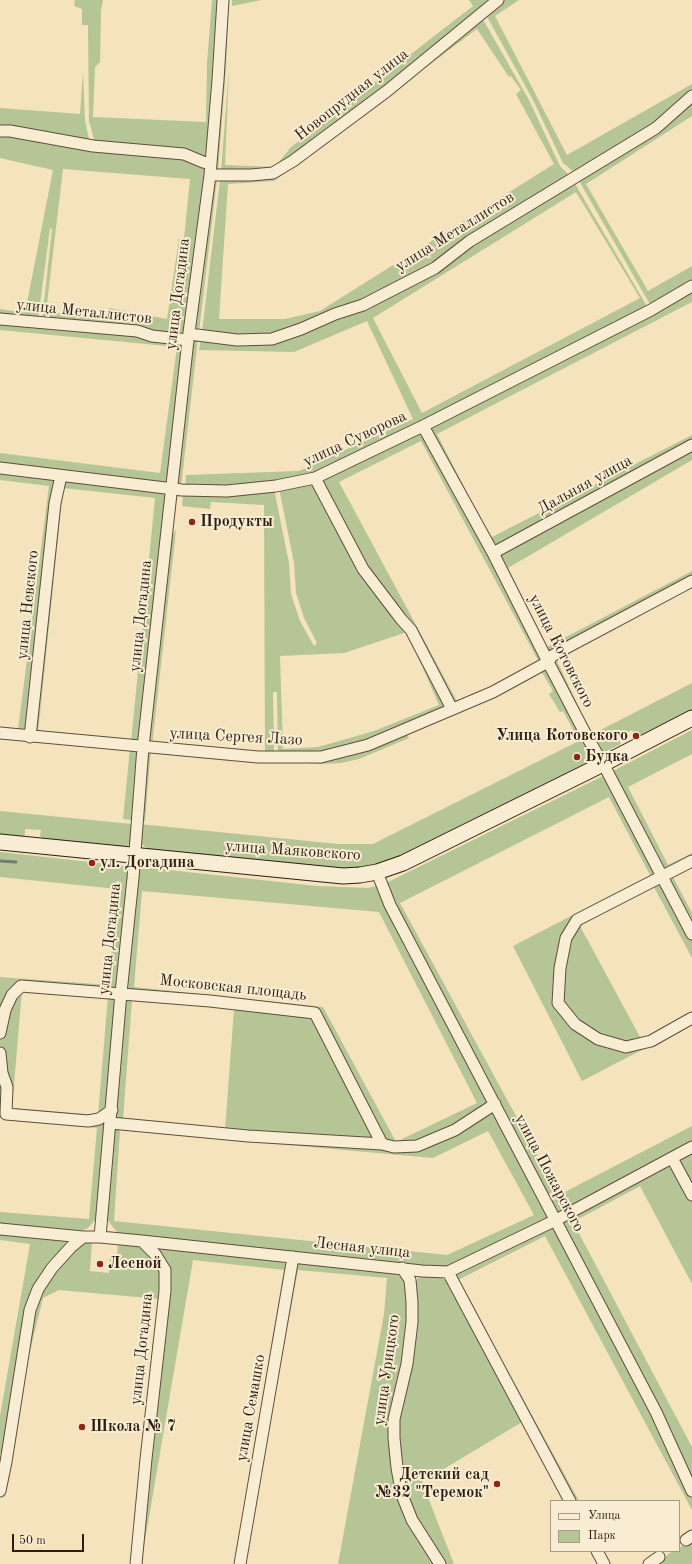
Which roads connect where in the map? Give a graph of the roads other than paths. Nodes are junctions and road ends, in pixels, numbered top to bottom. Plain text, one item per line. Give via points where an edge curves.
1 (223, 0) edge
2 (498, 0) edge
3 (692, 96) edge
4 (0, 131) edge
5 (210, 169) junction
6 (692, 286) edge
7 (0, 319) edge
8 (188, 337) junction
9 (423, 426) junction
10 (692, 445) edge
11 (0, 468) edge
12 (61, 476) junction
13 (315, 478) junction
14 (172, 490) junction
15 (493, 553) junction
16 (692, 581) edge
17 (548, 662) junction
18 (452, 709) junction
19 (692, 718) edge
20 (0, 733) edge
21 (30, 737) junction
22 (143, 747) junction
23 (603, 764) junction
24 (0, 842) edge
25 (134, 855) junction
26 (692, 860) edge
27 (377, 872) junction
28 (662, 877) junction
29 (692, 934) edge
30 (121, 993) junction
31 (692, 1018) edge
32 (0, 1033) edge
33 (0, 1053) edge
34 (495, 1104) junction
35 (112, 1110) junction
36 (111, 1123) junction
37 (382, 1144) junction
38 (692, 1147) edge
39 (672, 1158) junction
40 (692, 1195) edge
41 (556, 1220) junction
42 (0, 1229) edge
43 (83, 1237) junction
44 (100, 1237) junction
45 (142, 1241) junction
46 (293, 1257) junction
47 (402, 1268) junction
48 (422, 1271) junction
49 (448, 1272) junction
50 (410, 1280) junction
51 (3, 1462) edge
52 (692, 1490) edge
53 (0, 1491) edge
54 (569, 1500) edge
55 (598, 1552) edge
56 (659, 1557) dead end
57 (136, 1564) edge
58 (240, 1564) edge
59 (440, 1564) edge
60 (604, 1564) edge
61 (649, 1564) edge

1 - 5 street, улица Догадина
2 - 5 street, Новопрудная улица via 387,91 293,161 273,172 251,175
3 - 8 street, улица Металлистов via 656,128 470,241 435,268 363,305 272,339
4 - 5 street, Новопрудная улица via 93,146 184,154
5 - 8 street, улица Догадина
6 - 9 street, улица Суворова via 651,310
7 - 8 street, улица Металлистов via 138,331 152,336
8 - 14 street, улица Догадина
9 - 13 street, улица Суворова
9 - 15 street, улица Котовского
10 - 15 street, Дальняя улица
11 - 12 street, улица Суворова
12 - 14 street, улица Суворова
12 - 21 street, улица Невского via 55,503
13 - 14 street, улица Суворова via 276,486 227,491
13 - 18 street via 363,569 411,630
14 - 22 street, улица Догадина
15 - 17 street, улица Котовского
16 - 17 street, улица Сергея Лазо via 566,648 552,656
17 - 18 street, улица Сергея Лазо via 493,692
17 - 23 street, улица Котовского
18 - 22 street, улица Сергея Лазо via 368,745 320,757 258,757
19 - 23 main road, улица Маяковского
20 - 21 street, улица Сергея Лазо
21 - 22 street, улица Сергея Лазо
22 - 25 street, улица Догадина
23 - 27 main road, улица Маяковского via 403,863
23 - 28 street, улица Котовского
24 - 25 main road, улица Маяковского
25 - 27 main road, улица Маяковского via 343,876
25 - 30 street, улица Догадина
26 - 28 street
27 - 34 street, улица Пожарского via 390,905
28 - 29 street, улица Котовского
28 - 31 street via 577,920 566,938 560,968 558,1003 575,1024 598,1039 626,1047 650,1041
30 - 32 street via 22,986 12,995 5,1010
30 - 35 street, улица Догадина
30 - 37 street, Московская площадь via 315,1013
33 - 35 street via 2,1073 7,1087 6,1114 88,1121 99,1119
34 - 37 street via 455,1130 417,1146 394,1147
34 - 41 street, улица Пожарского
35 - 36 street, улица Догадина
36 - 37 street via 248,1136
36 - 44 street, улица Догадина
38 - 39 street, Лесная улица
39 - 40 street
39 - 41 street, Лесная улица
41 - 49 street, Лесная улица
41 - 52 street, улица Пожарского via 656,1412
42 - 43 street, Лесная улица
43 - 44 street, Лесная улица
43 - 51 street via 52,1268 38,1289 30,1310
44 - 45 street, Лесная улица
45 - 46 street, Лесная улица
45 - 57 street, улица Догадина via 165,1270 165,1291
46 - 47 street, Лесная улица
46 - 58 street, улица Семашко
47 - 48 street, Лесная улица
47 - 50 street, улица Урицкого
48 - 49 street, Лесная улица
48 - 50 street
49 - 54 street
50 - 59 street, улица Урицкого via 412,1322 407,1364 394,1418 397,1468 402,1495 412,1520
51 - 53 street
55 - 60 street
56 - 61 street

